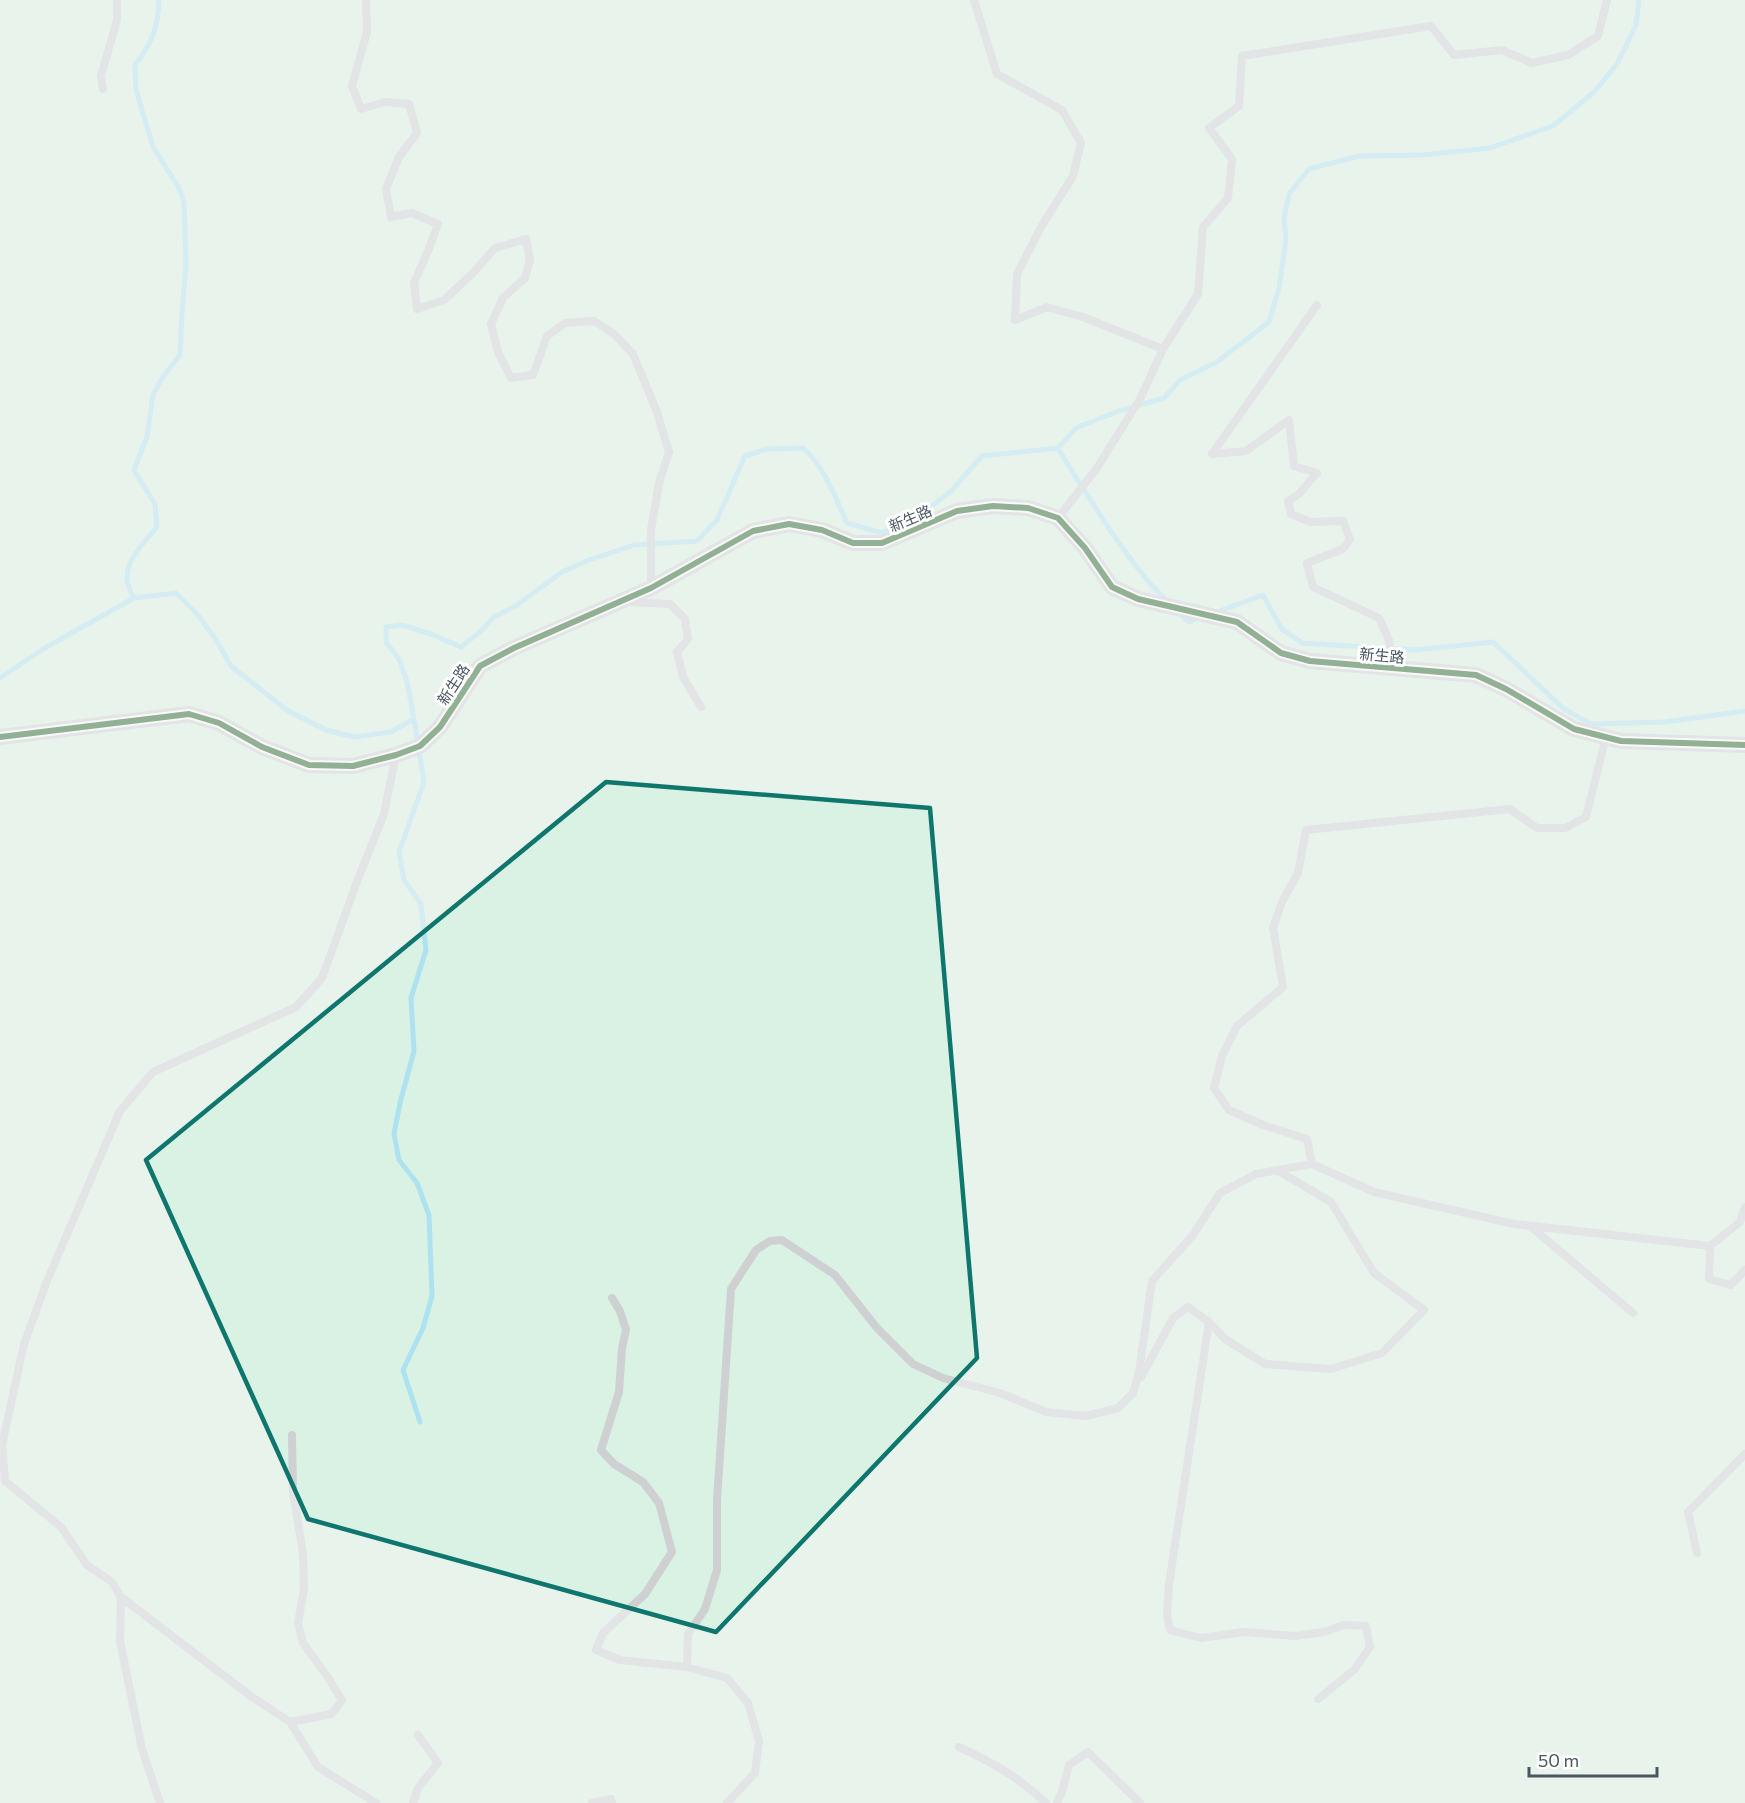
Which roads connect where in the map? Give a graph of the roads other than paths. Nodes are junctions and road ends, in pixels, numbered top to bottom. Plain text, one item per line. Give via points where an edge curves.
1 (117, 0) edge
2 (366, 0) edge
3 (974, 0) edge
4 (1607, 0) edge
5 (103, 90) dead end
6 (1317, 305) dead end
7 (1163, 349) junction
8 (1058, 518) junction
9 (651, 588) junction
10 (621, 602) junction
11 (1392, 664) junction
12 (701, 707) dead end
13 (0, 736) edge
14 (1606, 737) junction
15 (1745, 745) edge
16 (408, 750) junction
17 (1312, 1164) junction
18 (1277, 1170) junction
19 (1745, 1207) edge
20 (1530, 1226) junction
21 (1710, 1246) junction
22 (1745, 1270) edge
23 (612, 1298) dead end
24 (1633, 1312) dead end
25 (1209, 1322) junction
26 (1133, 1393) junction
27 (292, 1435) dead end
28 (1745, 1454) edge
29 (1697, 1553) dead end
30 (121, 1597) junction
31 (687, 1667) junction
32 (1318, 1699) dead end
33 (290, 1722) junction
34 (418, 1735) dead end
35 (959, 1747) dead end
36 (160, 1803) edge
37 (376, 1803) edge
38 (413, 1803) edge
39 (592, 1803) edge
40 (612, 1803) edge
41 (727, 1803) edge
42 (1046, 1803) edge
43 (1057, 1803) edge
44 (1140, 1803) edge

1 - 5 lane via 117,20 101,76
2 - 9 lane via 367,32 352,86 361,109 385,102 409,104 417,133 399,157 386,189 391,217 412,213 438,224 414,284 417,309 444,300 495,248 526,239 530,261 525,278 503,298 490,324 511,378 533,375 547,336 565,323 594,321 633,354 669,452 651,532
3 - 7 lane via 997,74 1062,110 1081,143 1073,176 1017,274 1015,320 1047,307
4 - 7 lane via 1598,36 1568,55 1532,63 1502,50 1454,55 1431,26 1242,56 1239,106 1209,128 1232,159 1228,198 1203,227 1198,294
6 - 11 lane via 1212,454 1246,451 1289,420 1294,466 1317,473 1288,501 1291,514 1310,522 1343,521 1350,539 1343,549 1307,562 1313,587 1379,618 1389,640
7 - 8 lane via 1140,399
8 - 9 street, 新生路 via 1028,508 993,506 957,512 882,543 853,543 822,530 789,524 753,531
8 - 11 street, 新生路 via 1112,586 1138,599 1237,622 1281,653 1310,662
9 - 10 street, 新生路
10 - 12 lane via 670,604 685,619 688,639 677,652 683,676
10 - 16 street, 新生路 via 480,666 440,727
11 - 14 street, 新生路 via 1476,675 1574,729
13 - 16 street via 189,714 219,723 262,747 309,765 353,766
14 - 15 street, 新生路 via 1621,741
14 - 17 lane via 1586,817 1565,828 1537,828 1510,809 1306,830 1298,873 1273,928 1283,987 1238,1026 1222,1056 1214,1088 1230,1110 1307,1139
16 - 30 lane via 322,978 296,1007 153,1072 120,1110 24,1344 2,1445 5,1481 61,1527 87,1565 112,1582
17 - 18 lane
17 - 20 lane via 1374,1192
18 - 25 lane via 1331,1202 1374,1273 1424,1310 1382,1353 1331,1369 1265,1364 1225,1339
18 - 26 lane via 1256,1174 1220,1193 1193,1235 1152,1281
19 - 21 lane via 1740,1222
20 - 21 lane
20 - 24 lane
21 - 22 lane via 1709,1279 1731,1285
23 - 31 lane via 626,1330 619,1392 601,1450 614,1464 643,1482 659,1503 672,1552 645,1594 603,1633 596,1650 620,1660
25 - 26 lane via 1188,1308 1173,1318
25 - 32 lane via 1169,1584 1170,1630 1201,1638 1244,1632 1295,1636 1344,1625 1366,1626 1370,1647 1354,1670
26 - 31 lane via 1118,1408 1086,1416 1046,1412 943,1378 913,1364 876,1328 835,1275 782,1240 770,1240 756,1250 731,1290 717,1500 717,1570 705,1609 688,1634
27 - 33 lane via 293,1492 303,1553 304,1589 298,1623 303,1643 342,1700 332,1714
28 - 29 lane via 1688,1512
30 - 33 lane
30 - 36 lane via 120,1641 142,1749
31 - 41 lane via 727,1678 748,1703 759,1742 755,1773
33 - 37 lane via 318,1767
34 - 38 lane via 438,1763 418,1788
35 - 42 lane via 1026,1784
39 - 40 lane via 611,1799
43 - 44 lane via 1069,1765 1088,1752

